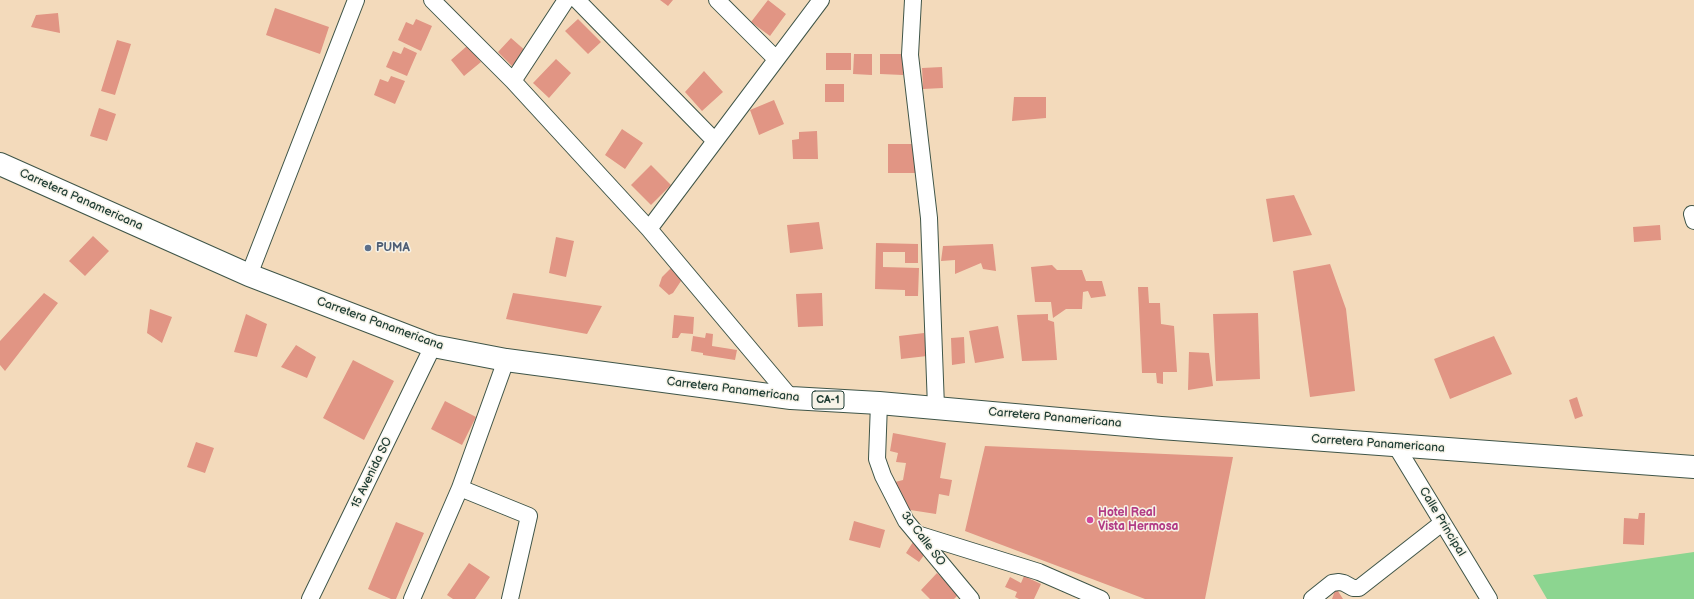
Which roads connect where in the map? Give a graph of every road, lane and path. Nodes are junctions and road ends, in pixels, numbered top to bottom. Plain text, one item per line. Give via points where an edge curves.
1 (356, 0) edge
2 (432, 0) edge
3 (566, 0) edge
4 (577, 0) edge
5 (717, 0) edge
6 (821, 0) edge
7 (913, 0) edge
8 (776, 60) junction
9 (513, 81) junction
10 (715, 141) junction
11 (0, 164) edge
12 (649, 229) junction
13 (249, 275) junction
14 (433, 346) junction
15 (506, 360) junction
16 (791, 398) junction
17 (879, 402) junction
18 (936, 407) junction
19 (1396, 446) junction
20 (1694, 466) edge
21 (460, 488) junction
22 (1442, 523) junction
23 (917, 534) junction
24 (1357, 594) edge
25 (310, 599) edge
26 (412, 599) edge
27 (510, 599) edge
28 (971, 599) edge
29 (1101, 599) edge
30 (1312, 599) edge
31 (1489, 599) edge

1 - 13 street
2 - 9 street
3 - 9 street
4 - 10 street
5 - 8 street
6 - 8 street
7 - 18 street via 910,55 929,218
8 - 10 street
9 - 12 street
10 - 12 street
11 - 13 highway, Carretera Panamericana / CA-1
12 - 16 street
13 - 14 highway, Carretera Panamericana / CA-1
14 - 15 highway, Carretera Panamericana / CA-1
14 - 25 street, 15 Avenida SO
15 - 16 highway, Carretera Panamericana / CA-1
15 - 21 street
16 - 17 highway, Carretera Panamericana / CA-1
17 - 18 highway, Carretera Panamericana / CA-1
17 - 23 street, 3a Calle SO via 877,459 906,521
18 - 19 highway, Carretera Panamericana / CA-1
19 - 20 highway, Carretera Panamericana / CA-1
19 - 22 street, Calle Principal
21 - 26 street
21 - 27 street via 530,516
22 - 24 street
22 - 31 street, Calle Principal
23 - 28 street, 3a Calle SO
23 - 29 street via 1039,572
24 - 30 street via 1353,588 1339,582 1332,583

